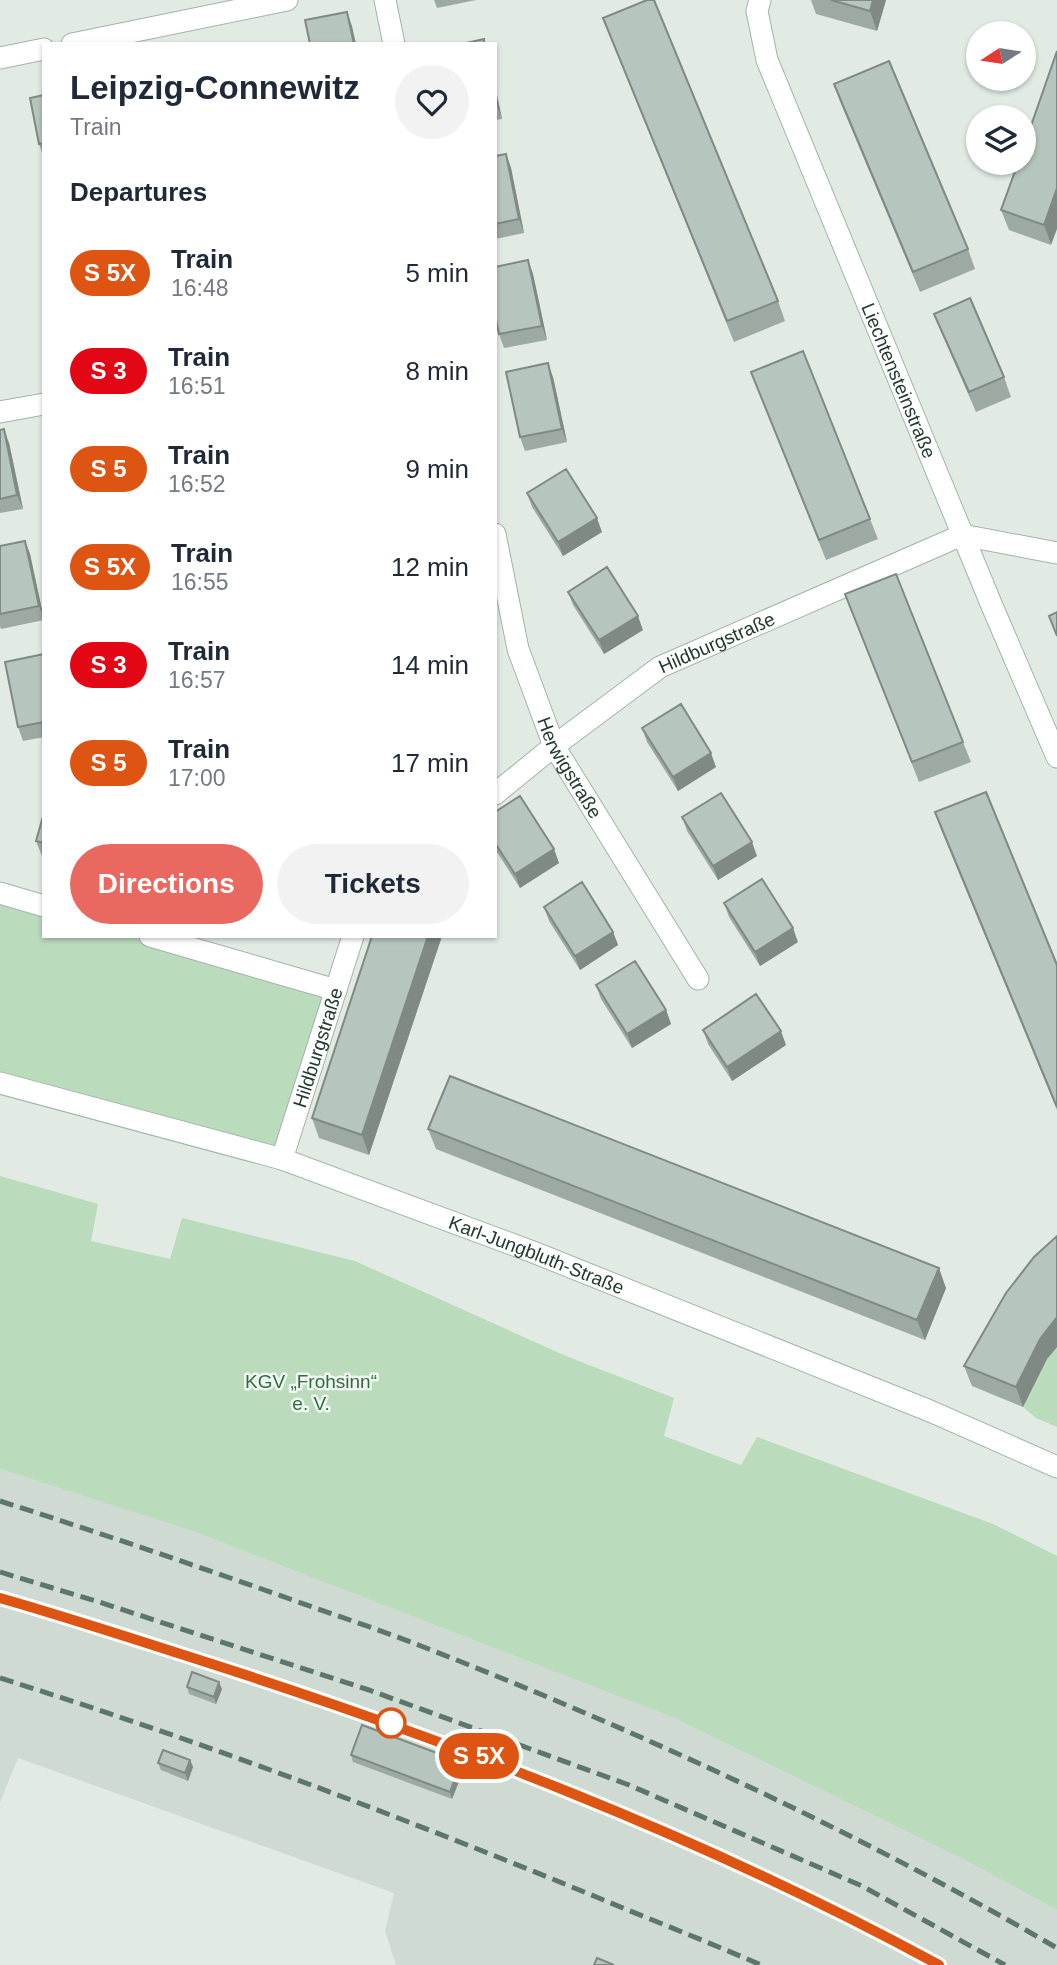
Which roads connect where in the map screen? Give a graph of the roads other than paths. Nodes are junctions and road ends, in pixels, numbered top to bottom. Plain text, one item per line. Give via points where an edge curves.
1 (287, 0) edge
2 (385, 0) edge
3 (760, 0) edge
4 (82, 42) edge
5 (394, 42) edge
6 (42, 49) edge
7 (0, 58) edge
8 (42, 404) edge
9 (0, 412) edge
10 (962, 535) junction
11 (497, 544) edge
12 (1057, 552) edge
13 (554, 746) junction
14 (1057, 757) edge
15 (497, 792) edge
16 (0, 893) edge
17 (42, 905) edge
18 (157, 938) edge
19 (352, 938) edge
20 (698, 979) dead end
21 (337, 990) junction
22 (0, 1083) edge
23 (282, 1158) junction
24 (1057, 1466) edge

1 - 4 street
2 - 5 street
3 - 10 street, Liechtensteinstraße via 757,11 766,60
6 - 7 street
8 - 9 street
10 - 12 street
10 - 13 street, Hildburgstraße via 660,667
10 - 14 street, Liechtensteinstraße
11 - 13 street, Herwigstraße via 518,649
13 - 15 street, Hildburgstraße
13 - 20 street, Herwigstraße
16 - 17 street
18 - 21 street
19 - 21 street, Hildburgstraße
21 - 23 street, Hildburgstraße
22 - 23 street, Karl-Jungbluth-Straße
23 - 24 street, Karl-Jungbluth-Straße via 546,1257

